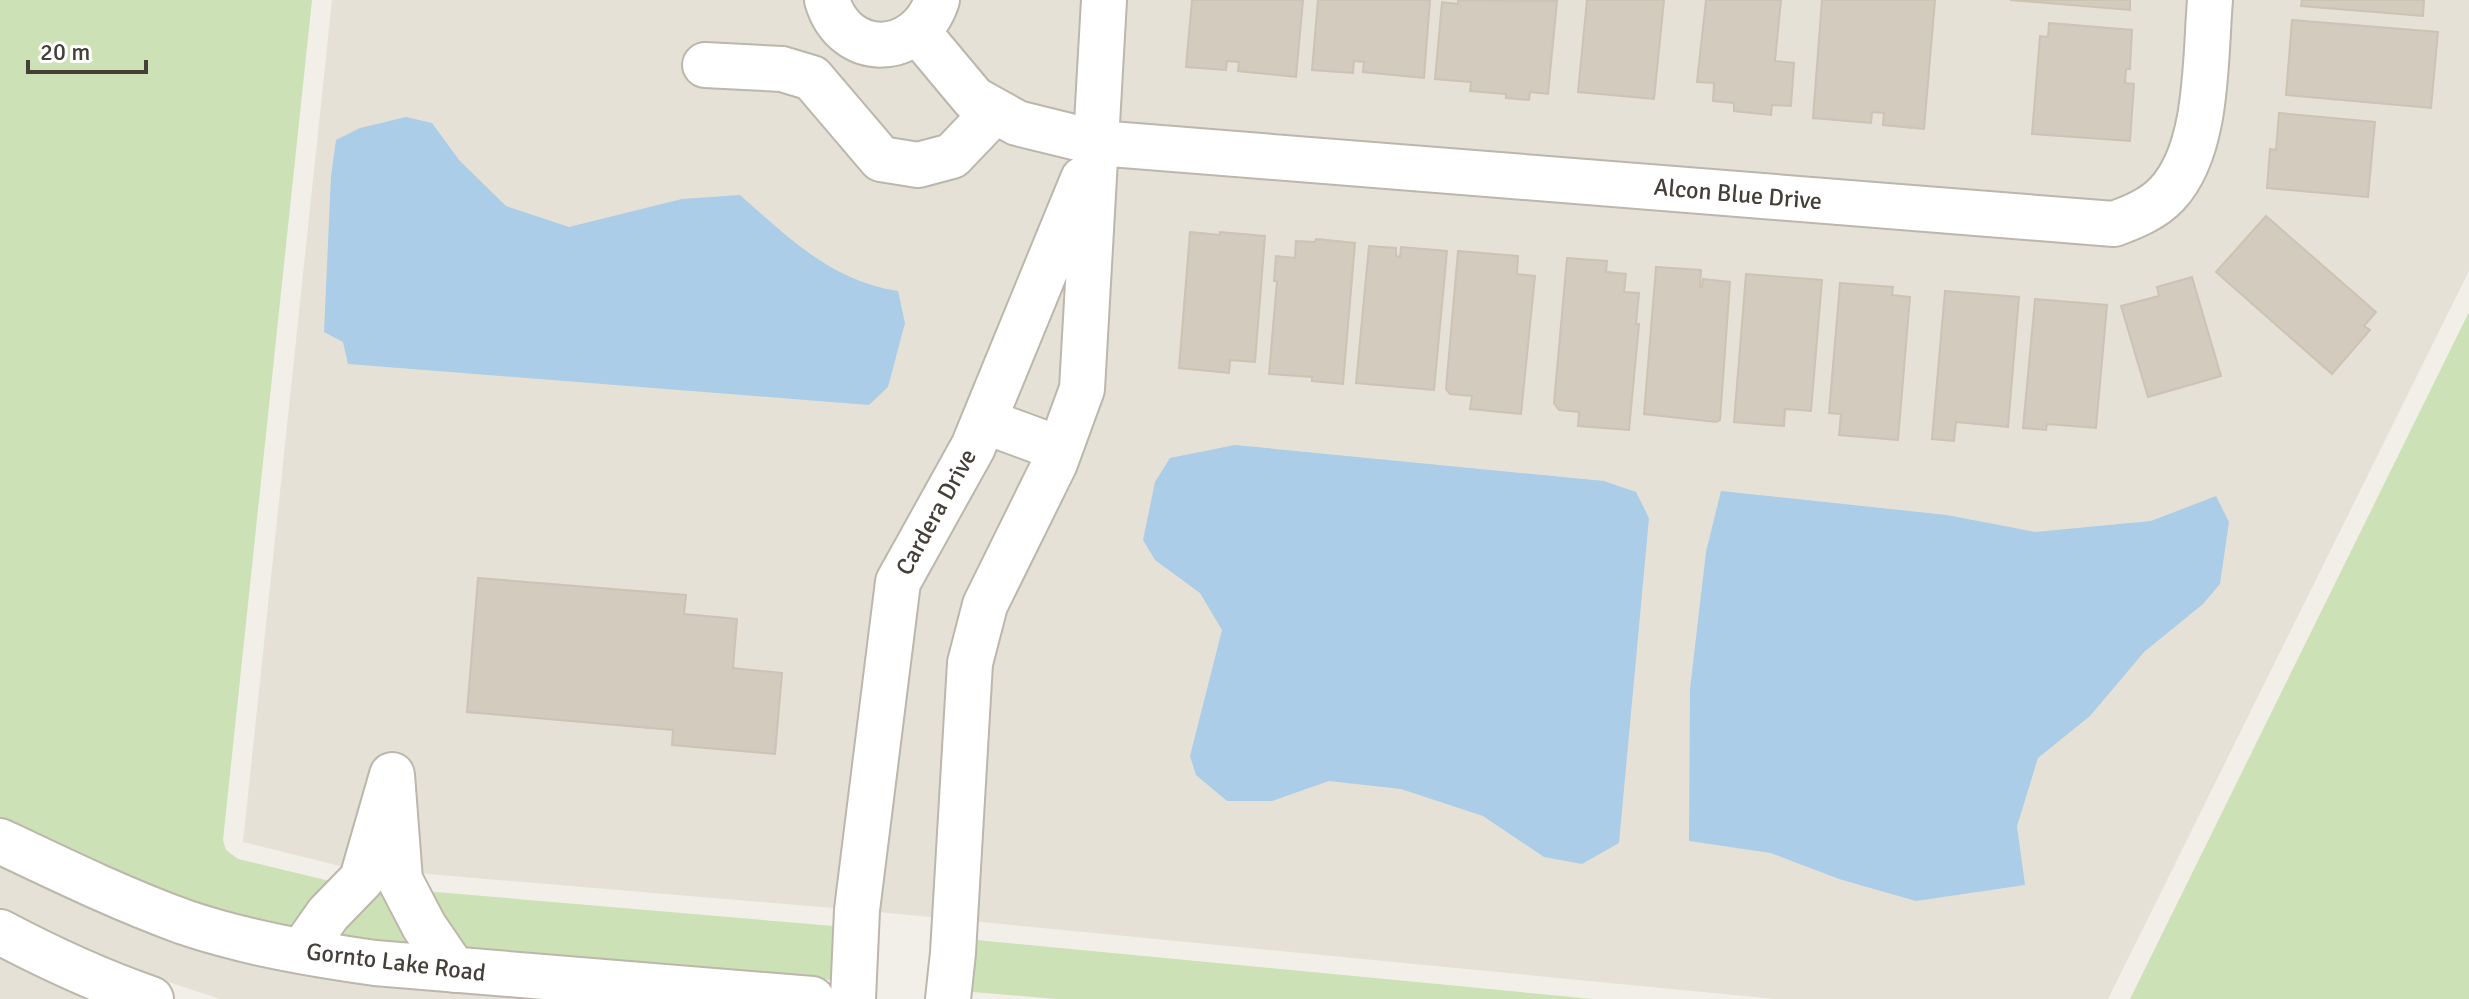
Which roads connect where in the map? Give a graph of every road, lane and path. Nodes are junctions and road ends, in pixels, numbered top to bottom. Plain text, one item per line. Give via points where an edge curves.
1 (1104, 0) edge
2 (2210, 0) edge
3 (928, 16) edge
4 (838, 17) edge
5 (705, 65) dead end
6 (812, 78) junction
7 (995, 111) junction
8 (1098, 143) junction
9 (984, 421) junction
10 (1060, 449) junction
11 (0, 841) edge
12 (0, 932) edge
13 (302, 951) junction
14 (454, 970) junction
15 (151, 999) edge
16 (812, 999) edge
17 (853, 999) edge
18 (948, 999) edge

1 - 8 street, Cardera Drive
2 - 8 street, Alcon Blue Drive via 2199,127 2185,167 2167,195 2138,216 2114,224
3 - 4 street via 902,42 884,45 865,42
3 - 7 street, Alcon Blue Drive via 974,99
4 - 6 street via 836,61
5 - 6 street via 782,69
6 - 7 street via 881,159 918,165 952,156
7 - 8 street, Alcon Blue Drive via 1017,123
8 - 9 street, Cardera Drive
8 - 10 street, Cardera Drive via 1082,389
9 - 10 street
9 - 17 street, Cardera Drive via 898,582 857,910
10 - 18 street, Cardera Drive via 985,605 970,663
11 - 13 street, Gornto Lake Road via 187,923
12 - 15 street
13 - 14 street, Gornto Lake Road
13 - 14 street via 362,879 392,775 400,880
14 - 16 street, Gornto Lake Road

